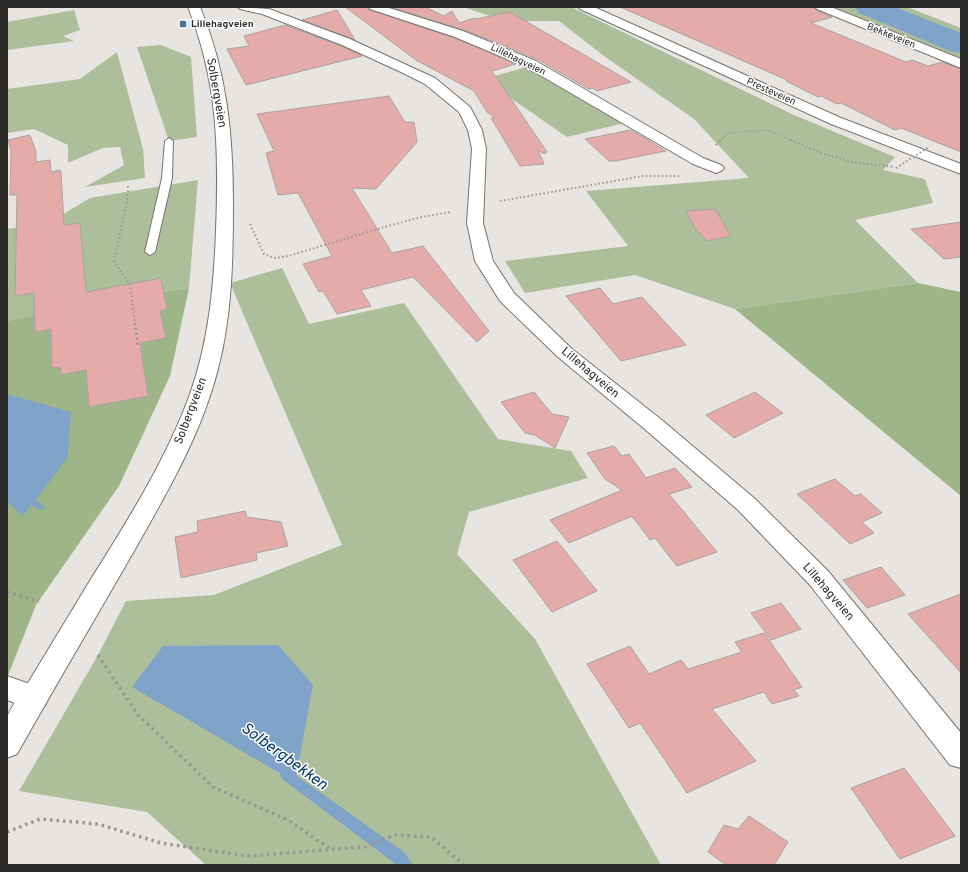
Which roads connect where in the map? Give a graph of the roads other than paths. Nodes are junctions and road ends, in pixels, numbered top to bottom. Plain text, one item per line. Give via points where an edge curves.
1 (244, 7) edge
2 (374, 7) edge
3 (584, 7) edge
4 (821, 7) edge
5 (274, 9) edge
6 (195, 10) edge
7 (961, 64) edge
8 (169, 141) dead end
9 (716, 168) dead end
10 (961, 169) edge
11 (150, 252) dead end
12 (7, 688) edge
13 (34, 698) junction
14 (7, 745) edge
15 (961, 755) edge

1 - 5 street, Lillehagveien
2 - 9 street, Lillehagveien via 459,34 531,64 693,158
3 - 10 street, Presteveien via 836,121
4 - 7 street, Bekkeveien
5 - 15 street, Lillehagveien via 430,81 465,110 475,130 479,149 475,223 484,261 507,297 565,353 740,498 777,535 819,578
6 - 13 street, Solbergveien via 212,59 222,119 226,171 221,309 202,391 162,480
8 - 11 lane via 167,178
12 - 13 street
13 - 14 street, Solbergveien

